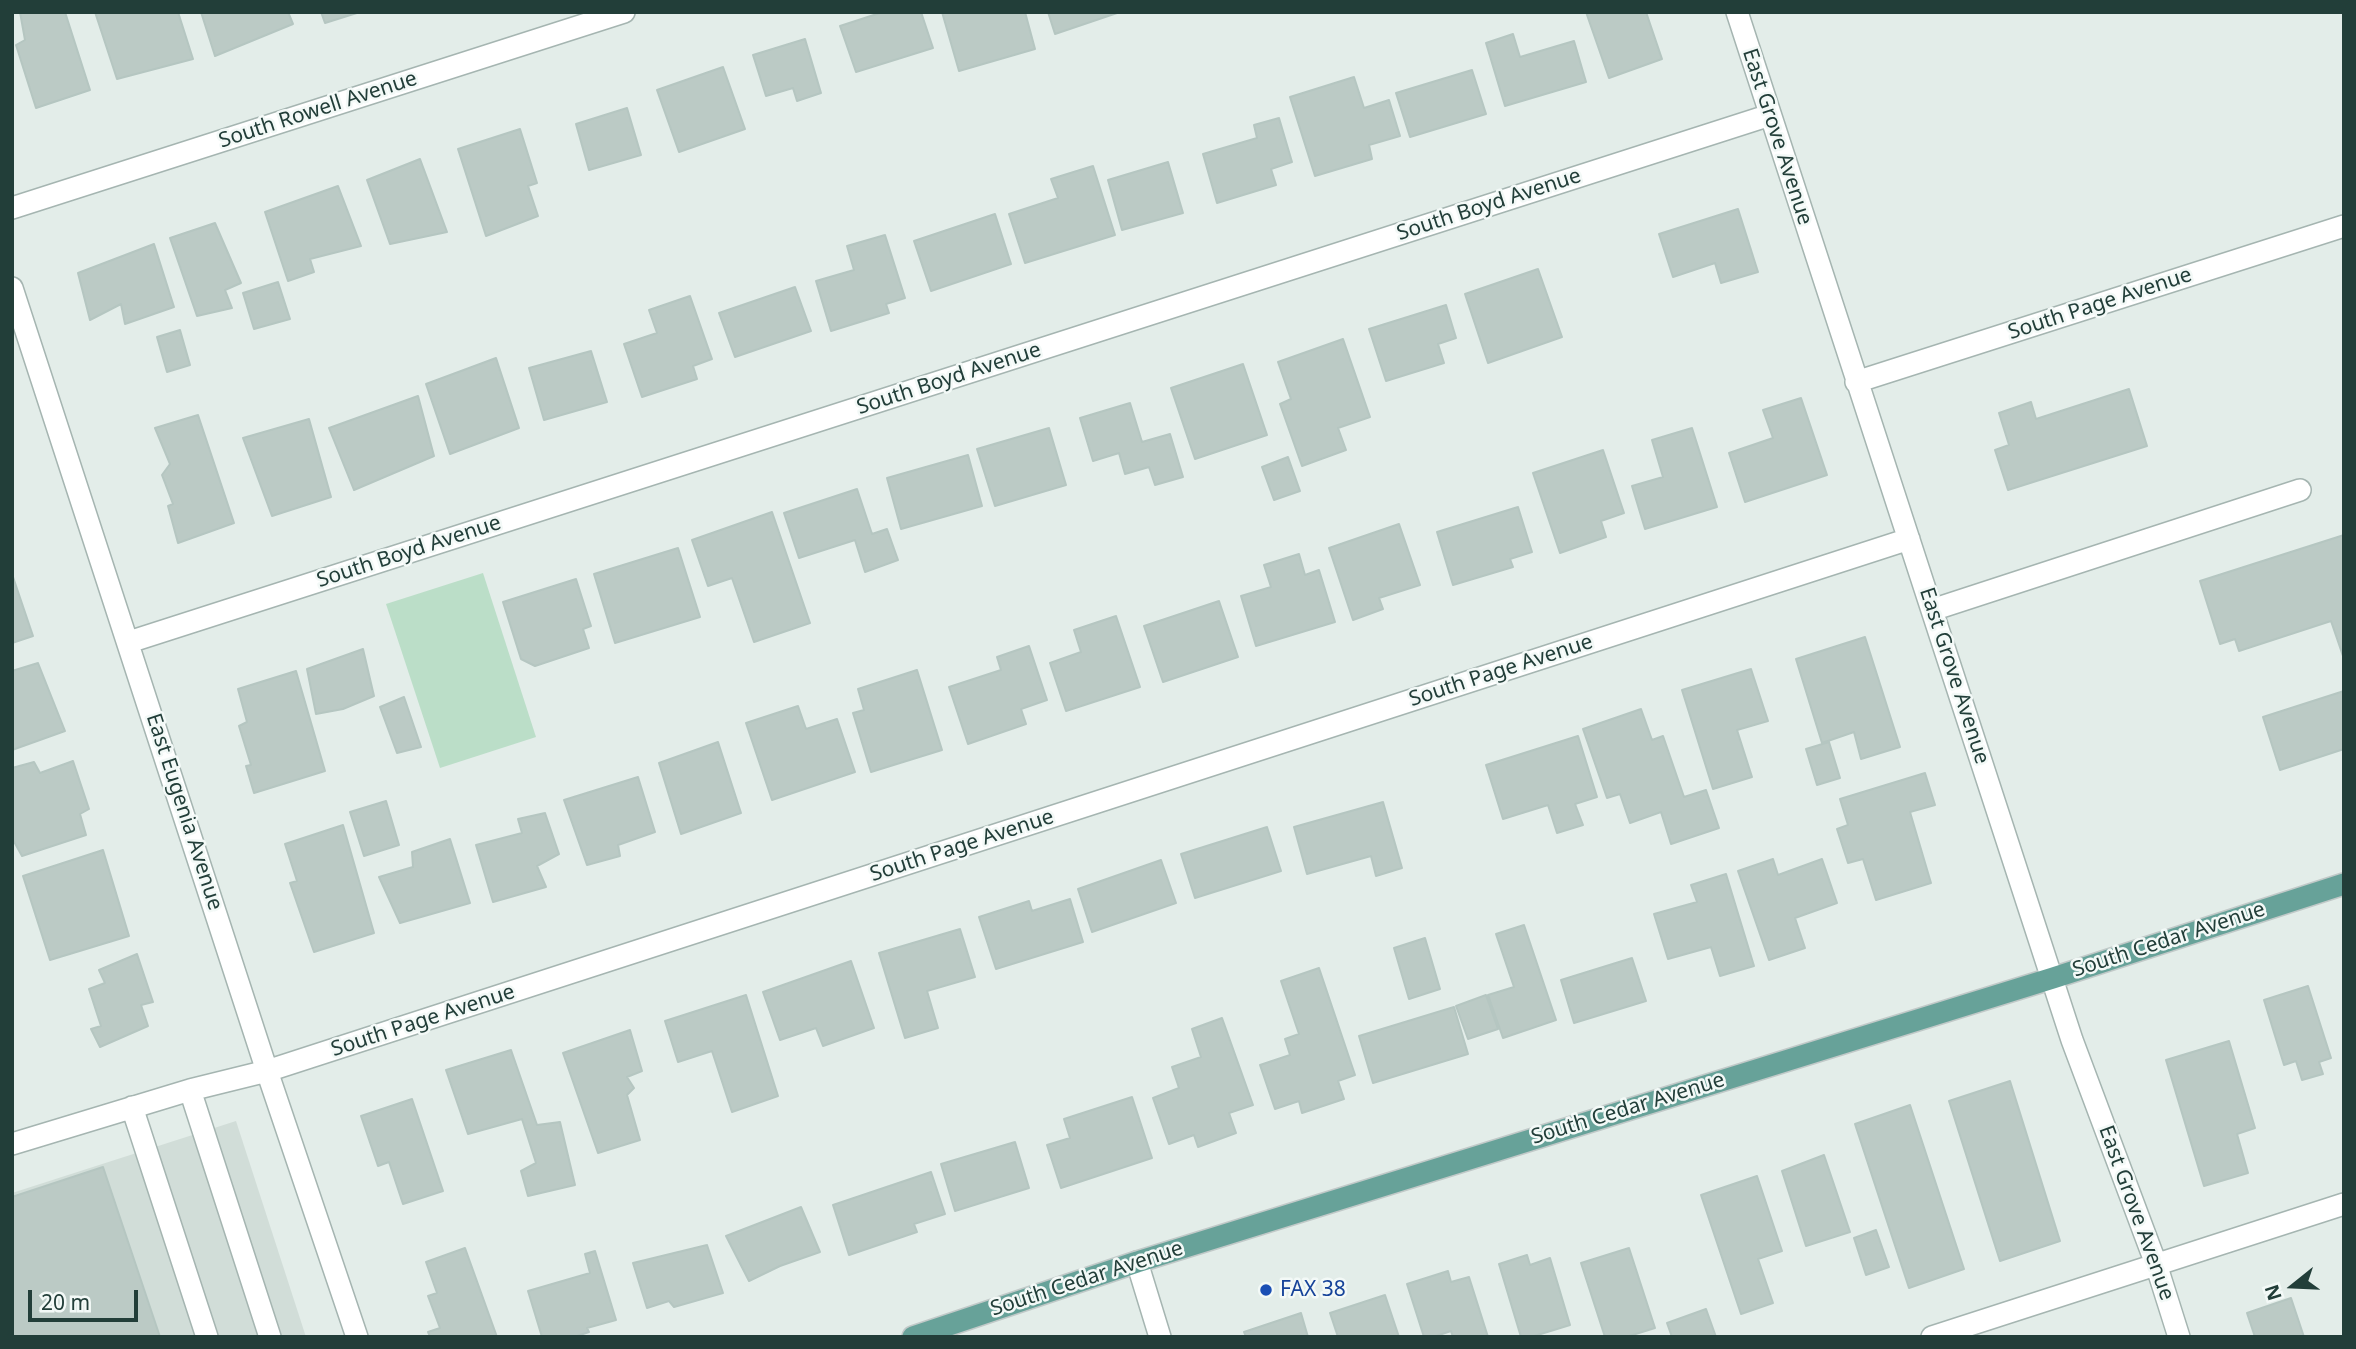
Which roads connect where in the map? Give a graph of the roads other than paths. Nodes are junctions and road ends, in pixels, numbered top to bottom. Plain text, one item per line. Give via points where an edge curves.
1 (624, 12) edge
2 (1737, 12) edge
3 (1770, 115) junction
4 (12, 208) edge
5 (2344, 226) edge
6 (12, 288) edge
7 (1856, 382) junction
8 (2300, 490) dead end
9 (1909, 538) junction
10 (1932, 610) junction
11 (129, 642) junction
12 (2344, 884) edge
13 (2053, 978) junction
14 (267, 1071) junction
15 (190, 1090) junction
16 (132, 1107) junction
17 (12, 1144) edge
18 (2344, 1204) edge
19 (1137, 1262) junction
20 (2156, 1264) junction
21 (207, 1337) edge
22 (270, 1337) edge
23 (357, 1337) edge
24 (913, 1337) edge
25 (1160, 1337) edge
26 (1932, 1337) edge
27 (2179, 1337) edge

1 - 4 street, South Rowell Avenue
2 - 3 street, East Grove Avenue
3 - 7 street, East Grove Avenue
3 - 11 street, South Boyd Avenue
5 - 7 street, South Page Avenue
6 - 11 street, East Eugenia Avenue
7 - 9 street, East Grove Avenue
8 - 10 street
9 - 10 street, East Grove Avenue
9 - 14 street, South Page Avenue
10 - 13 street, East Grove Avenue
11 - 14 street, East Eugenia Avenue
12 - 13 main road, South Cedar Avenue
13 - 19 main road, South Cedar Avenue
13 - 20 street, East Grove Avenue
14 - 15 street, South Page Avenue
14 - 23 street, East Eugenia Avenue
15 - 16 street, South Page Avenue
15 - 22 street
16 - 17 street, South Page Avenue
16 - 21 street
18 - 20 street
19 - 24 main road, South Cedar Avenue
19 - 25 street
20 - 26 street
20 - 27 street, East Grove Avenue

